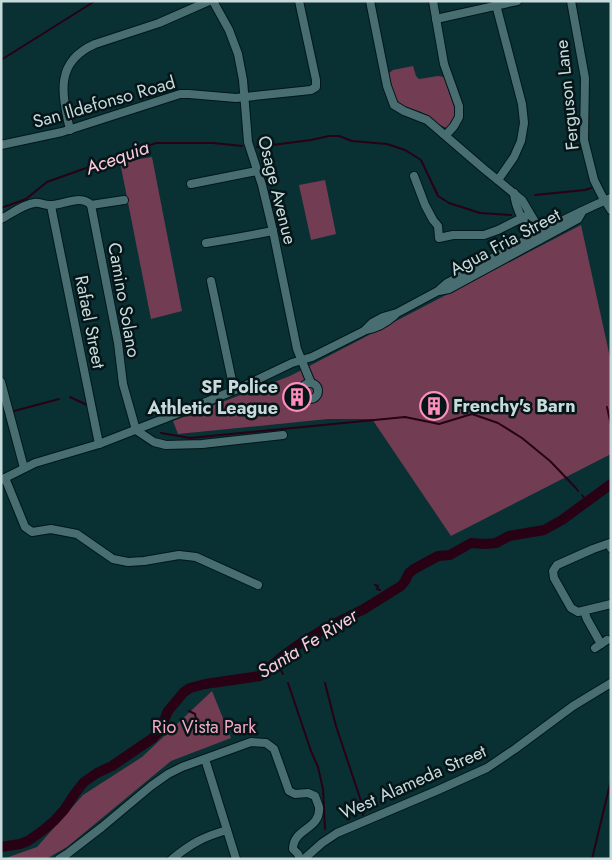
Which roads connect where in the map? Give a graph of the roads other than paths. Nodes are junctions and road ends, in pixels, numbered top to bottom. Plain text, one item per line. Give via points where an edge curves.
1 (209, 1) edge
2 (213, 1) edge
3 (299, 1) edge
4 (370, 1) edge
5 (433, 1) edge
6 (517, 1) edge
7 (571, 1) edge
8 (496, 4) edge
9 (436, 19) junction
10 (245, 97) junction
11 (70, 130) junction
12 (446, 135) junction
13 (1, 145) edge
14 (257, 171) junction
15 (414, 176) dead end
16 (498, 180) junction
17 (191, 184) dead end
18 (514, 193) junction
19 (124, 200) dead end
20 (608, 200) edge
21 (90, 205) junction
22 (51, 206) junction
23 (611, 210) edge
24 (530, 214) junction
25 (522, 218) junction
26 (1, 219) edge
27 (273, 230) junction
28 (538, 236) junction
29 (206, 242) dead end
30 (211, 281) dead end
31 (301, 360) junction
32 (1, 382) edge
33 (312, 383) dead end
34 (234, 390) junction
35 (136, 430) junction
36 (283, 435) dead end
37 (99, 444) junction
38 (24, 468) junction
39 (3, 479) edge
40 (610, 546) edge
41 (258, 585) dead end
42 (611, 604) edge
43 (584, 611) junction
44 (601, 644) dead end
45 (611, 683) edge
46 (205, 759) junction
47 (227, 830) junction
48 (59, 859) edge
49 (172, 859) edge
50 (236, 859) edge
51 (302, 859) edge

1 - 11 street via 159,23 95,44 78,54 67,70 63,84
2 - 10 street, Osage Avenue via 235,46
3 - 10 street, San Ildefonso Road via 316,87 308,91
4 - 12 street via 387,86 394,105 427,120
5 - 9 street
6 - 8 street
7 - 20 street, Ferguson Lane via 585,78 584,140 594,180
8 - 9 street
8 - 16 street via 524,123 514,157
9 - 12 street via 444,64 459,106 459,117
10 - 11 street, San Ildefonso Road via 180,94
10 - 14 street, Osage Avenue via 248,142
11 - 13 street, San Ildefonso Road
12 - 16 street
14 - 17 street
14 - 27 street, Osage Avenue
15 - 25 street via 424,205 438,226 440,238 484,235
16 - 18 street
18 - 24 street
18 - 25 street
19 - 21 street
20 - 23 street, Ferguson Lane
20 - 28 street, Agua Fria Street via 582,212 578,219
21 - 22 street via 83,200
21 - 35 street, Camino Solano via 118,343 123,384
22 - 26 street via 33,204
22 - 37 street, Rafael Street
24 - 25 street
24 - 28 street
25 - 28 street
27 - 29 street
27 - 31 street, Osage Avenue
28 - 31 street, Agua Fria Street via 449,289 397,313 386,323
30 - 34 street
31 - 33 street, Osage Avenue
31 - 34 street, Agua Fria Street
32 - 38 street
34 - 35 street, Agua Fria Street
35 - 36 street via 154,442 166,445
35 - 37 street, Agua Fria Street
37 - 38 street, Agua Fria Street
38 - 39 street, Agua Fria Street
39 - 41 street via 25,527 32,532 51,529 77,534 113,559 128,562 179,555 196,557
40 - 43 street via 593,549 557,565 553,571 571,608
42 - 43 street
43 - 44 street
45 - 51 street, West Alameda Street via 486,768 337,833
46 - 47 street
46 - 48 street via 162,778
46 - 51 street via 252,742 266,743 274,749 289,791 315,796 319,807 314,824 298,835 293,843 293,849
47 - 49 street via 196,842
47 - 50 street

